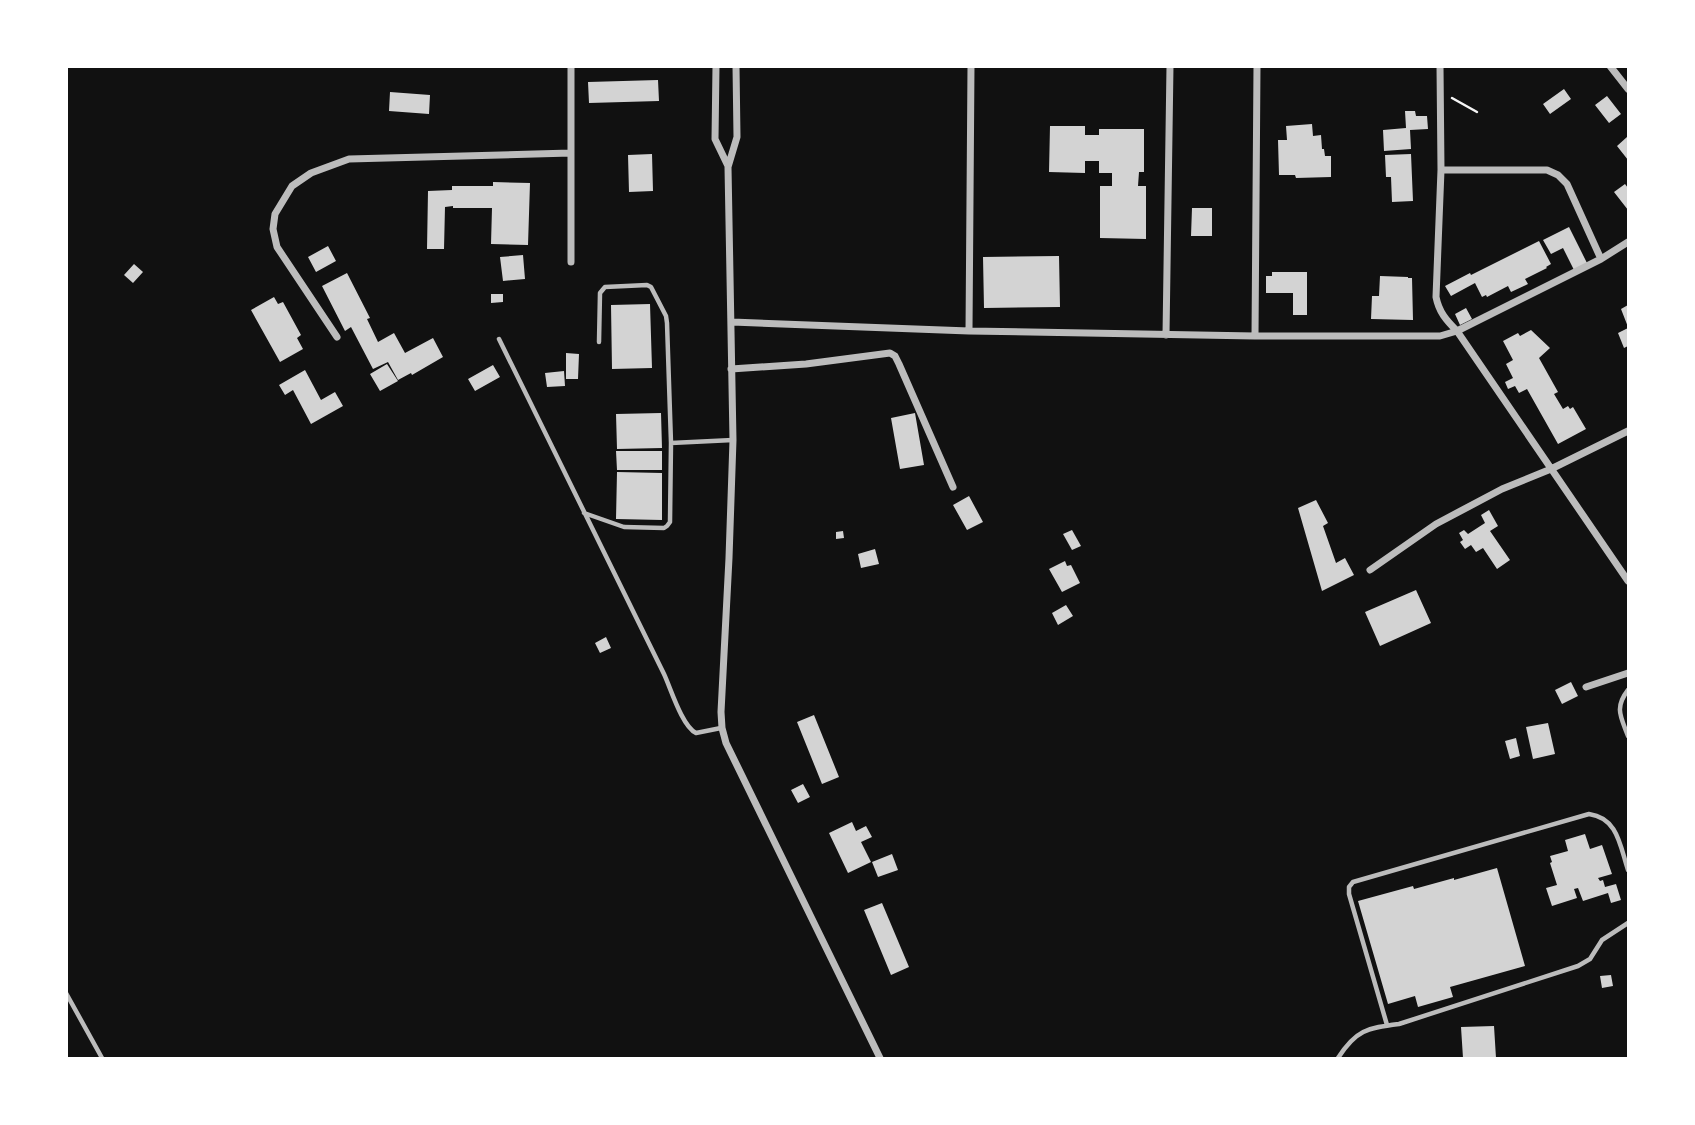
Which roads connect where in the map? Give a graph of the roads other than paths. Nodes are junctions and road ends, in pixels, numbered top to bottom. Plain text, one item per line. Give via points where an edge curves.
1 (571, 66) edge
2 (716, 66) edge
3 (736, 66) edge
4 (971, 66) edge
5 (1170, 66) edge
6 (1257, 66) edge
7 (1440, 66) edge
8 (1610, 66) edge
9 (1629, 89) edge
10 (571, 153) junction
11 (728, 167) junction
12 (1441, 170) junction
13 (1629, 242) edge
14 (1601, 259) junction
15 (571, 262) dead end
16 (732, 322) junction
17 (969, 331) junction
18 (1457, 331) junction
19 (1166, 335) junction
20 (1255, 336) junction
21 (337, 337) dead end
22 (499, 339) dead end
23 (599, 342) dead end
24 (731, 369) junction
25 (1629, 431) edge
26 (733, 440) junction
27 (671, 443) junction
28 (1551, 469) junction
29 (953, 487) dead end
30 (584, 513) junction
31 (1370, 570) dead end
32 (1629, 581) edge
33 (1629, 673) edge
34 (1586, 687) dead end
35 (1629, 690) edge
36 (722, 728) junction
37 (1629, 736) edge
38 (1629, 870) edge
39 (1629, 923) edge
40 (66, 993) edge
41 (1387, 1025) junction
42 (102, 1059) edge
43 (880, 1059) edge
44 (1338, 1059) edge

1 - 10 street
2 - 11 street via 715,139
3 - 11 street via 737,137
4 - 17 street
5 - 19 street
6 - 20 street
7 - 12 street
8 - 9 street
10 - 15 street
10 - 21 street via 349,159 310,173 292,186 275,214 277,247
11 - 16 street
12 - 14 street via 1547,170 1558,174 1567,184
12 - 18 street via 1436,297 1438,308
13 - 14 street
14 - 18 street
16 - 17 street
16 - 24 street
17 - 19 street
18 - 20 street via 1422,337
18 - 28 street
19 - 20 street
22 - 30 lane
23 - 27 lane via 602,289 651,287 667,323
24 - 26 street
24 - 29 street via 890,353
25 - 28 street
26 - 27 lane
26 - 36 street
27 - 30 lane via 667,526 624,527
28 - 31 street via 1436,523
28 - 32 street
30 - 36 lane via 690,730
33 - 34 street
35 - 37 lane via 1619,706
36 - 43 street
38 - 41 lane via 1613,825 1589,814 1353,882 1349,894
39 - 41 lane via 1602,940 1578,966
40 - 42 lane
41 - 44 lane via 1360,1033

